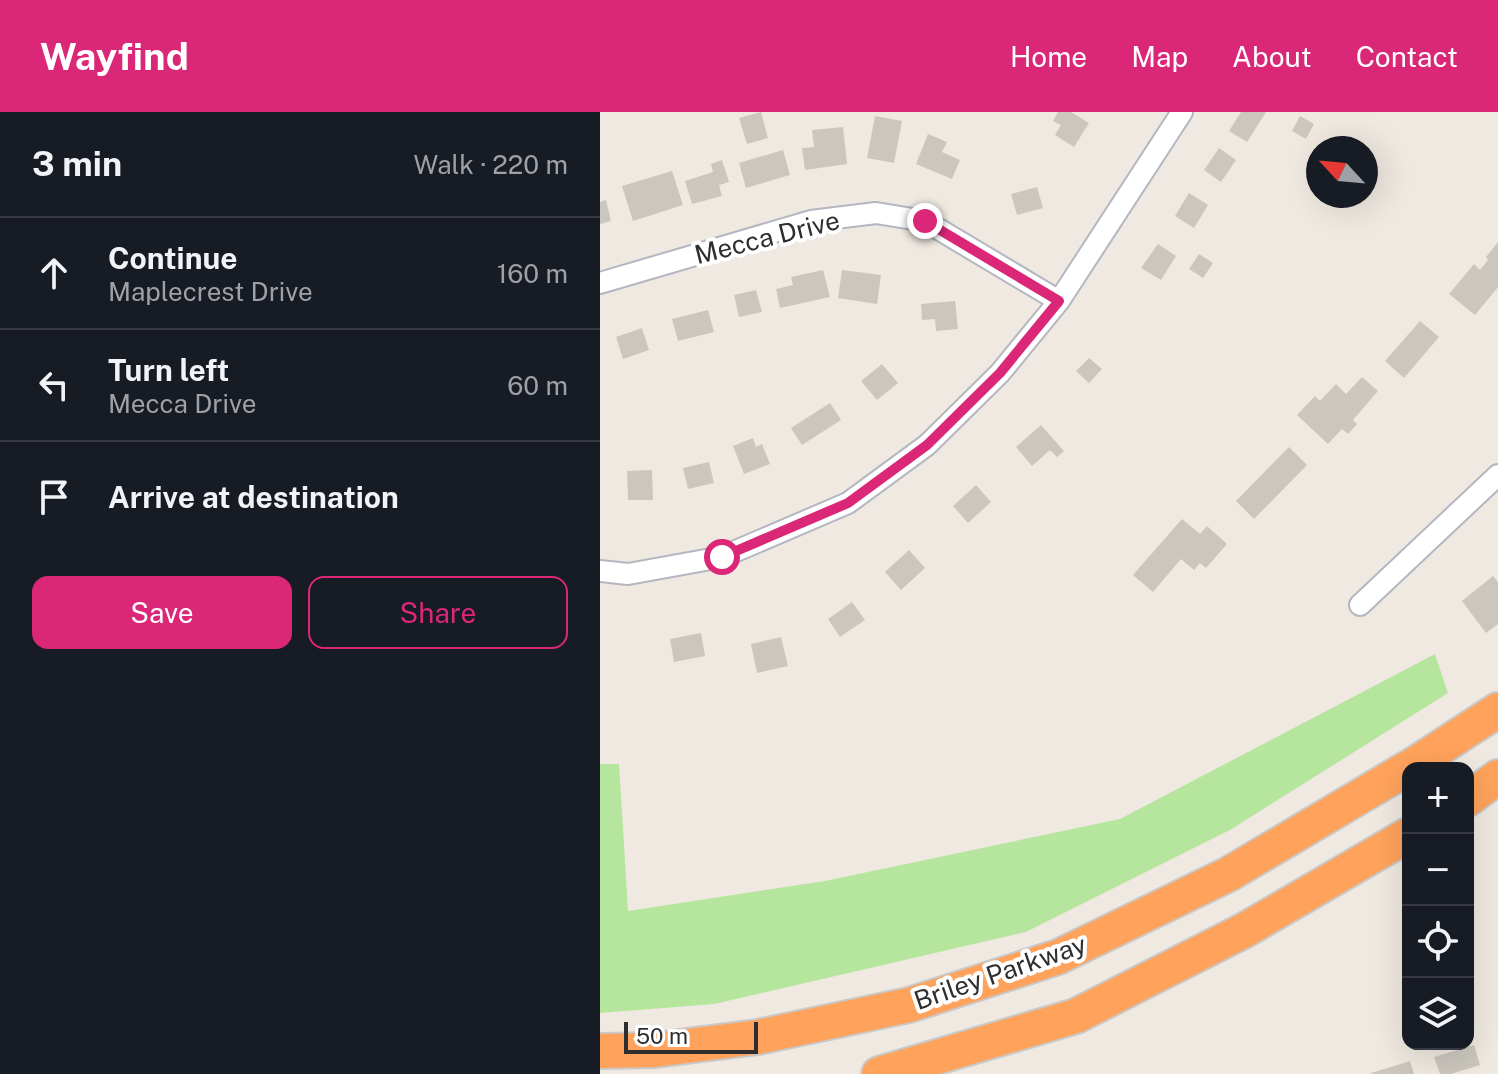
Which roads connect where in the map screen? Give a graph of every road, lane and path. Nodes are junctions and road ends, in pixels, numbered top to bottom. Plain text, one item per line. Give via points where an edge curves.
1 (1182, 112) edge
2 (600, 283) edge
3 (1059, 301) junction
4 (1498, 475) edge
5 (600, 571) edge
6 (1360, 605) dead end
7 (1498, 710) edge
8 (1417, 762) edge
9 (1402, 772) edge
10 (1498, 777) edge
11 (1474, 795) edge
12 (1402, 838) edge
13 (600, 1051) edge
14 (879, 1074) edge

1 - 3 street
2 - 3 street, Mecca Drive via 811,221 876,213 925,221
3 - 5 street via 1000,373 927,445 848,503 722,557 628,574
4 - 6 street
7 - 8 highway, Briley Parkway
9 - 13 highway, Briley Parkway via 1229,874 1058,957 909,1005 788,1031 655,1050
10 - 11 highway
12 - 14 highway via 1245,930 1076,1016

